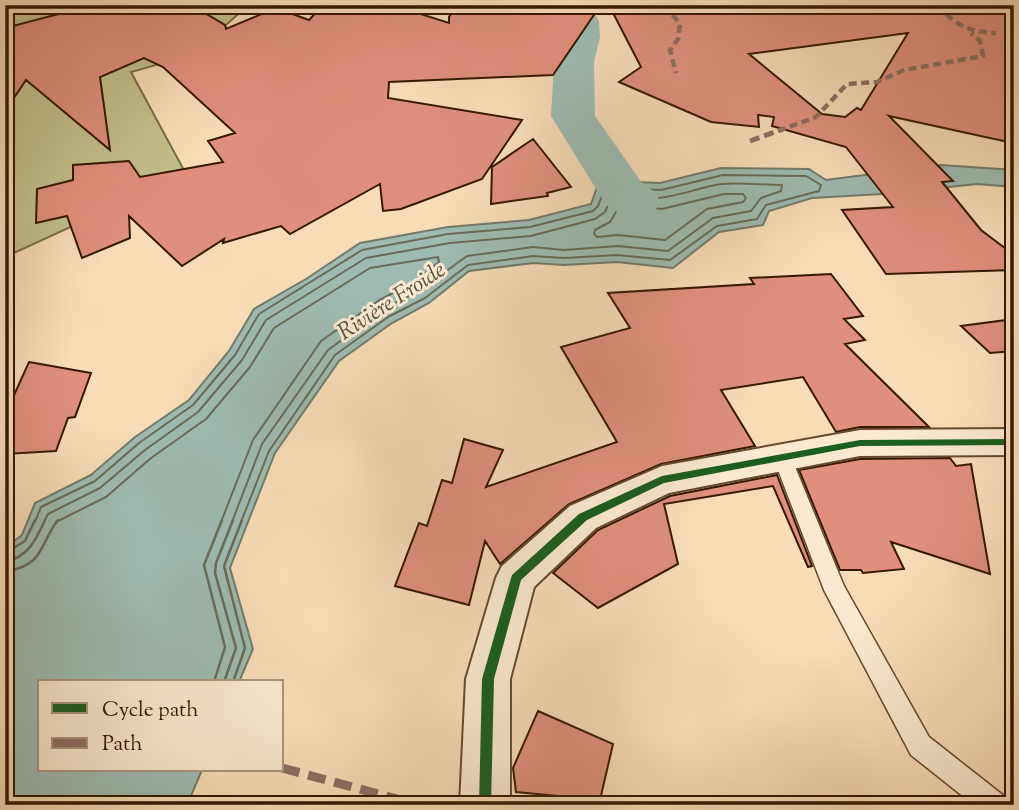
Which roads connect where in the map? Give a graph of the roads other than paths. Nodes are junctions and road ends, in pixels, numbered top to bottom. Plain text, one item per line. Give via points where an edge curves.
1 (1014, 442) edge
2 (782, 457) junction
3 (485, 805) edge
4 (995, 805) edge

1 - 2 street via 860,443
2 - 3 street via 662,480 583,517 516,578 488,678
2 - 4 lane via 835,590 920,746

